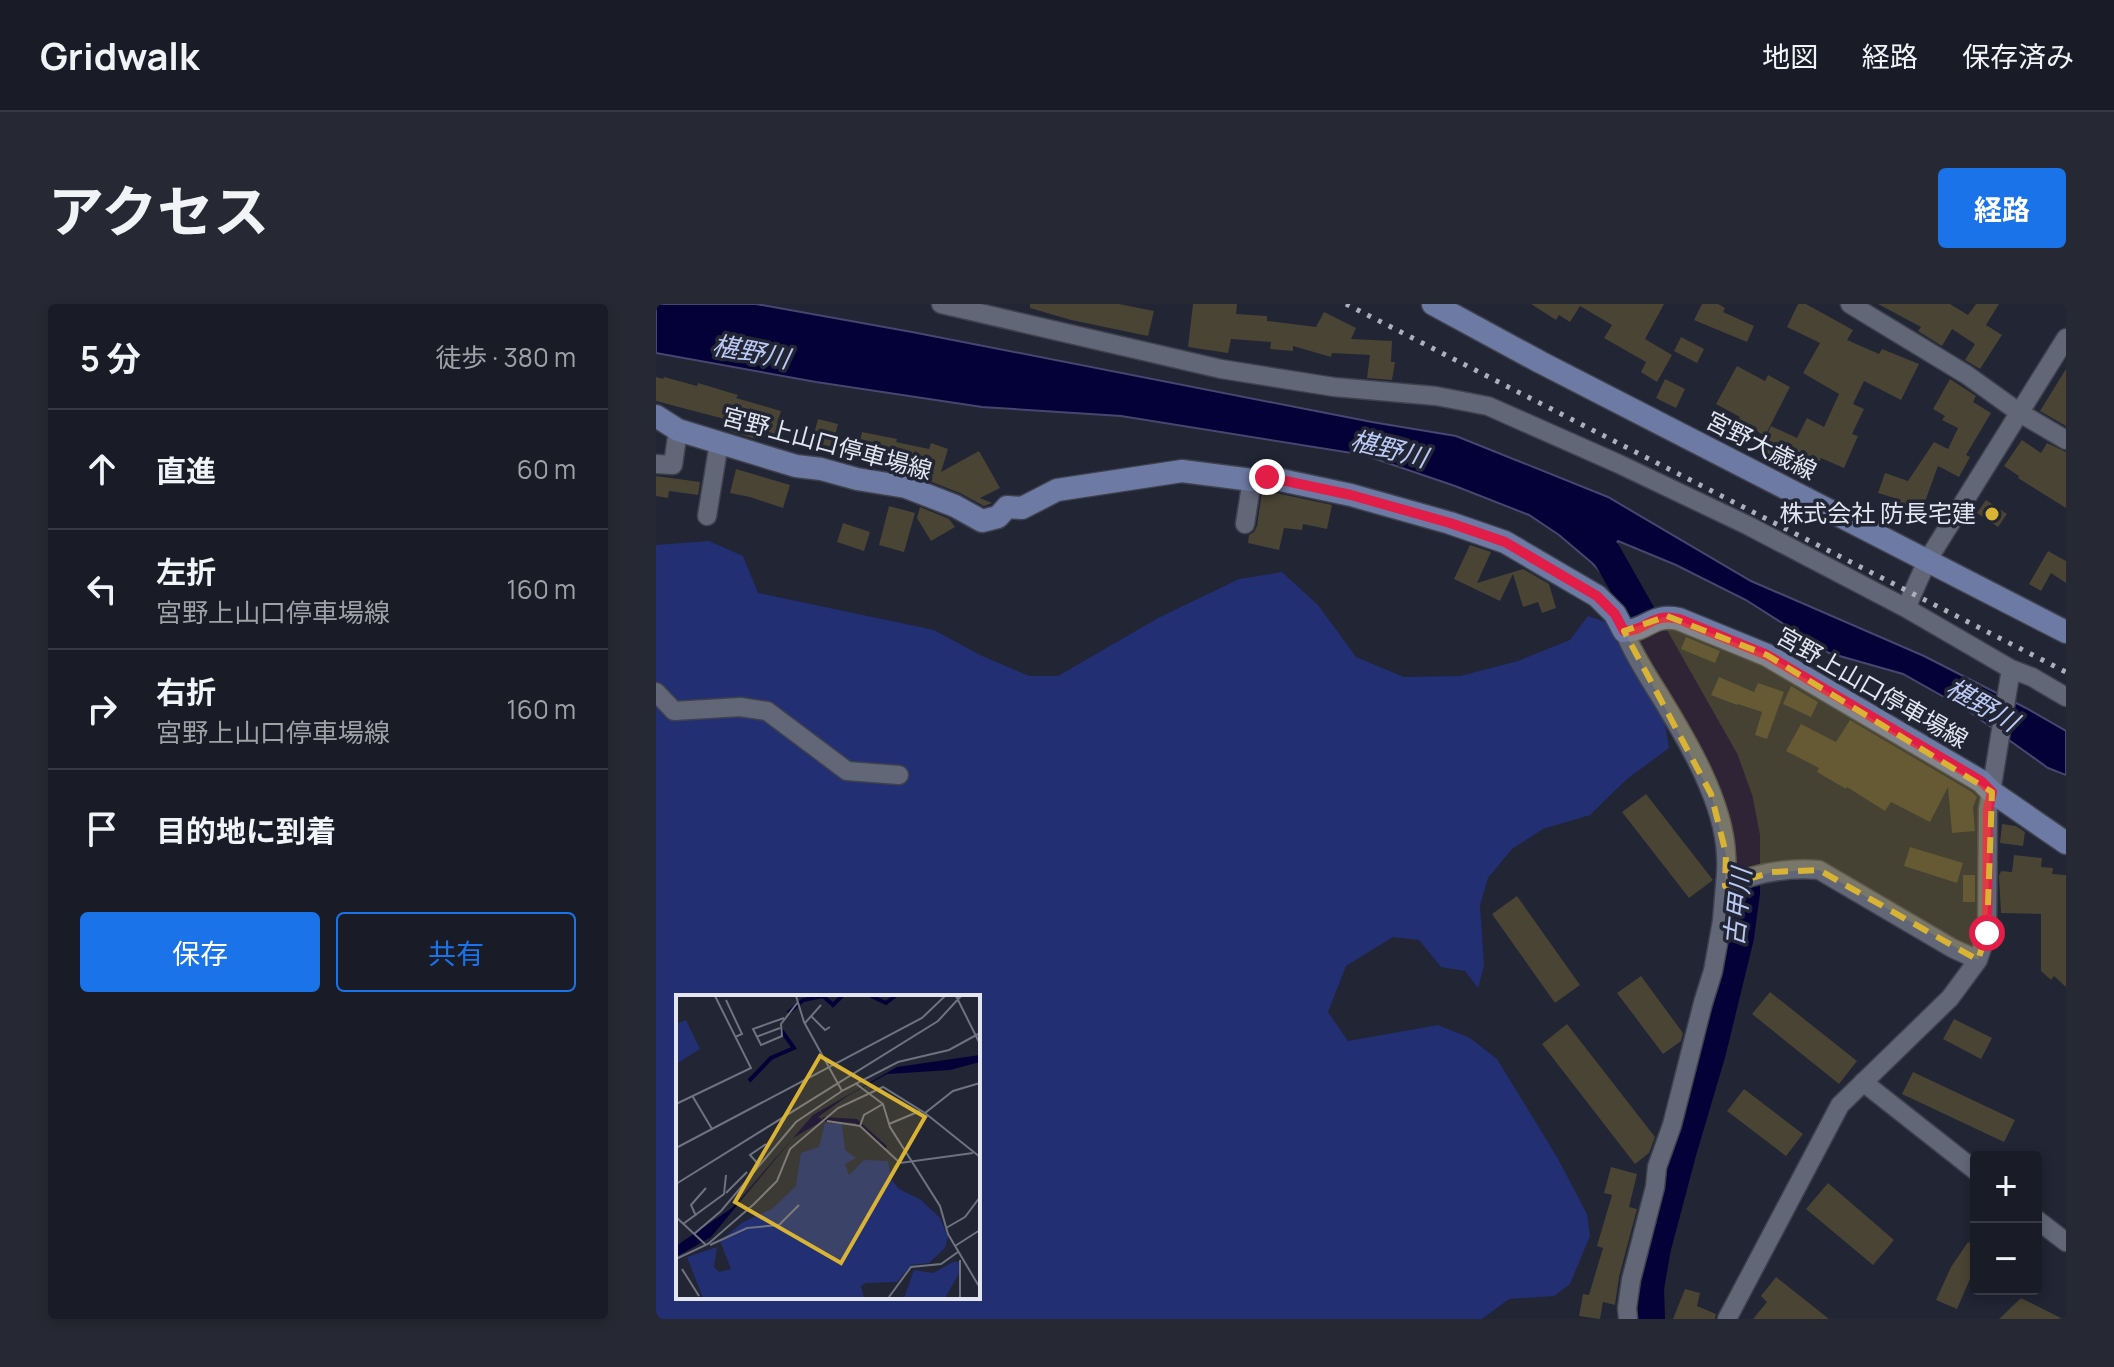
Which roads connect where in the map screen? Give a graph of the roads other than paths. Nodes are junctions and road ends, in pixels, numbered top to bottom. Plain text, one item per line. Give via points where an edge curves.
1 (941, 304) edge
2 (1433, 304) edge
3 (1850, 304) edge
4 (1026, 313) edge
5 (2066, 338) edge
6 (2020, 413) junction
7 (656, 416) edge
8 (678, 430) junction
9 (2066, 440) edge
10 (719, 443) junction
11 (656, 464) edge
12 (1252, 480) junction
13 (707, 516) dead end
14 (1245, 524) dead end
15 (1927, 561) junction
16 (1906, 608) junction
17 (1629, 631) junction
18 (2066, 632) edge
19 (2010, 674) junction
20 (656, 692) edge
21 (2066, 697) edge
22 (899, 775) dead end
23 (1993, 786) junction
24 (2066, 843) edge
25 (1728, 884) junction
26 (1978, 960) junction
27 (1863, 1082) junction
28 (1970, 1166) edge
29 (2041, 1223) edge
30 (2066, 1242) edge
31 (1628, 1319) edge
32 (1727, 1319) edge

1 - 4 street
2 - 15 main road, 宮野大歳線
3 - 6 street
4 - 16 street via 1221,369 1488,406 1747,525
5 - 6 street
6 - 9 street
6 - 15 street
7 - 8 main road, 宮野上山口停車場線
8 - 10 main road, 宮野上山口停車場線
8 - 11 street via 673,465
10 - 12 main road, 宮野上山口停車場線 via 796,466 906,487 982,521 1057,490 1182,471
10 - 13 street
12 - 14 street
12 - 17 main road, 宮野上山口停車場線 via 1267,477 1351,495 1505,542 1597,596
15 - 16 street
15 - 18 main road, 宮野大歳線
16 - 19 street
17 - 23 main road, 宮野上山口停車場線 via 1667,616 1767,655
17 - 25 street via 1643,668 1687,740 1711,794 1723,831
19 - 21 street via 2032,677
19 - 23 street
20 - 22 street via 674,711 767,711 847,771
23 - 24 main road, 宮野上山口停車場線
23 - 26 street via 1988,810 1987,933
25 - 26 street via 1797,868 1819,870
25 - 31 street via 1713,971 1631,1280
26 - 27 street via 1950,998
27 - 28 street
27 - 32 street via 1840,1105
29 - 30 street

